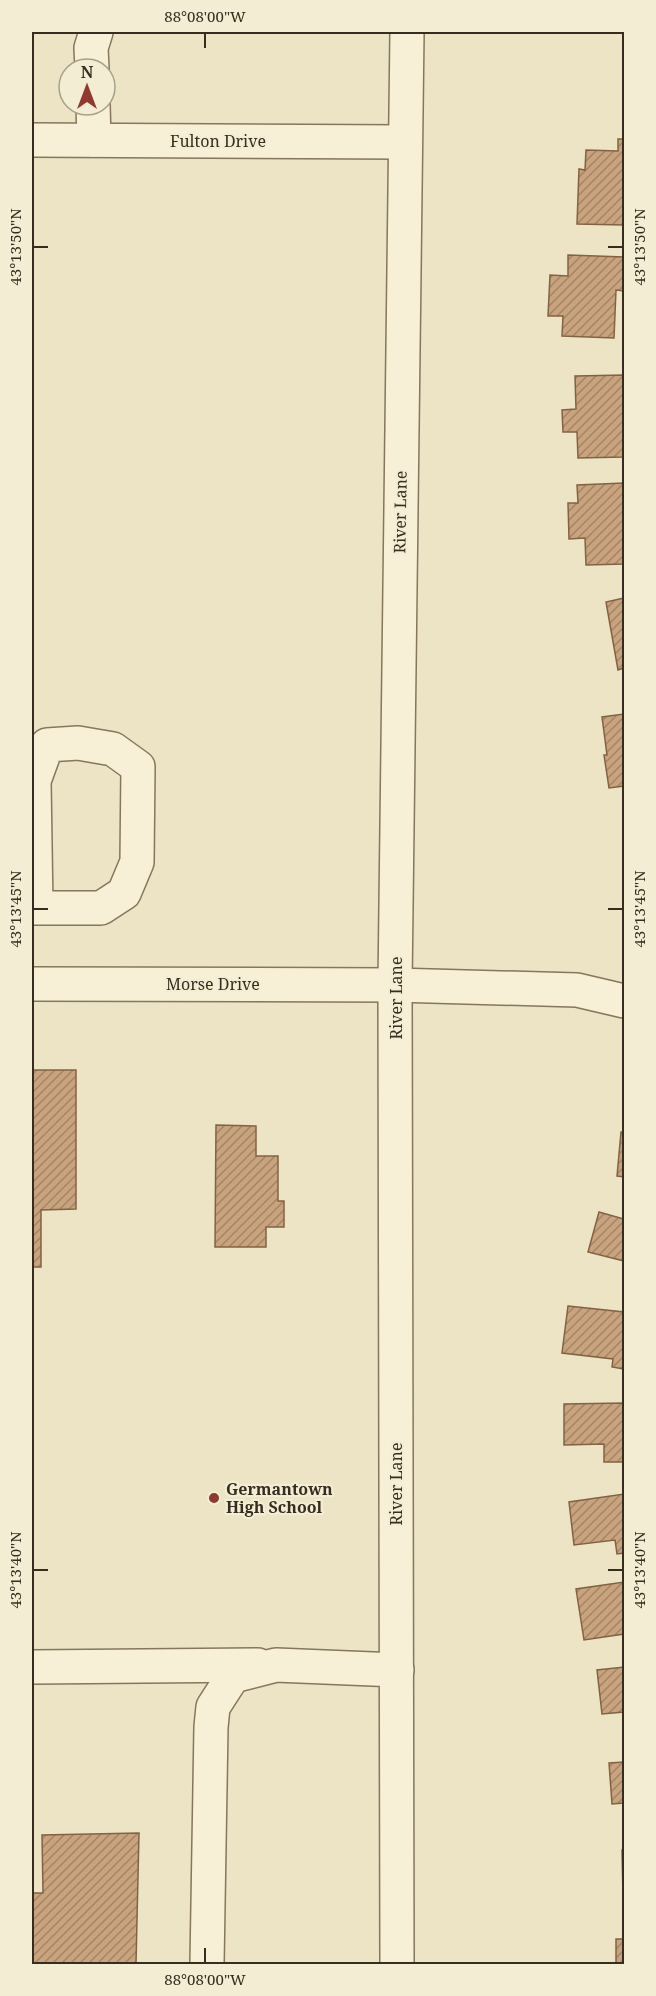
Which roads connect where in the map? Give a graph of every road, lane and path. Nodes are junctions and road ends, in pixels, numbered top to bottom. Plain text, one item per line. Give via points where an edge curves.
1 (96, 32) edge
2 (406, 32) edge
3 (91, 57) edge
4 (93, 117) edge
5 (32, 140) edge
6 (94, 140) junction
7 (404, 142) junction
8 (34, 908) edge
9 (32, 984) edge
10 (395, 985) junction
11 (624, 1000) edge
12 (276, 1665) junction
13 (32, 1667) edge
14 (397, 1670) junction
15 (207, 1965) edge
16 (397, 1965) edge

1 - 3 street
2 - 7 street, River Lane
4 - 6 street
5 - 6 street, Fulton Drive
6 - 7 street, Fulton Drive
7 - 10 street, River Lane
8 - 8 street via 101,908 124,893 137,862 138,767 113,749 78,743 47,745 33,781
9 - 10 street, Morse Drive
10 - 11 street, Morse Drive via 577,990
10 - 14 street, River Lane
12 - 13 street
12 - 14 street
12 - 15 street via 233,1676 213,1707
14 - 16 street, River Lane

